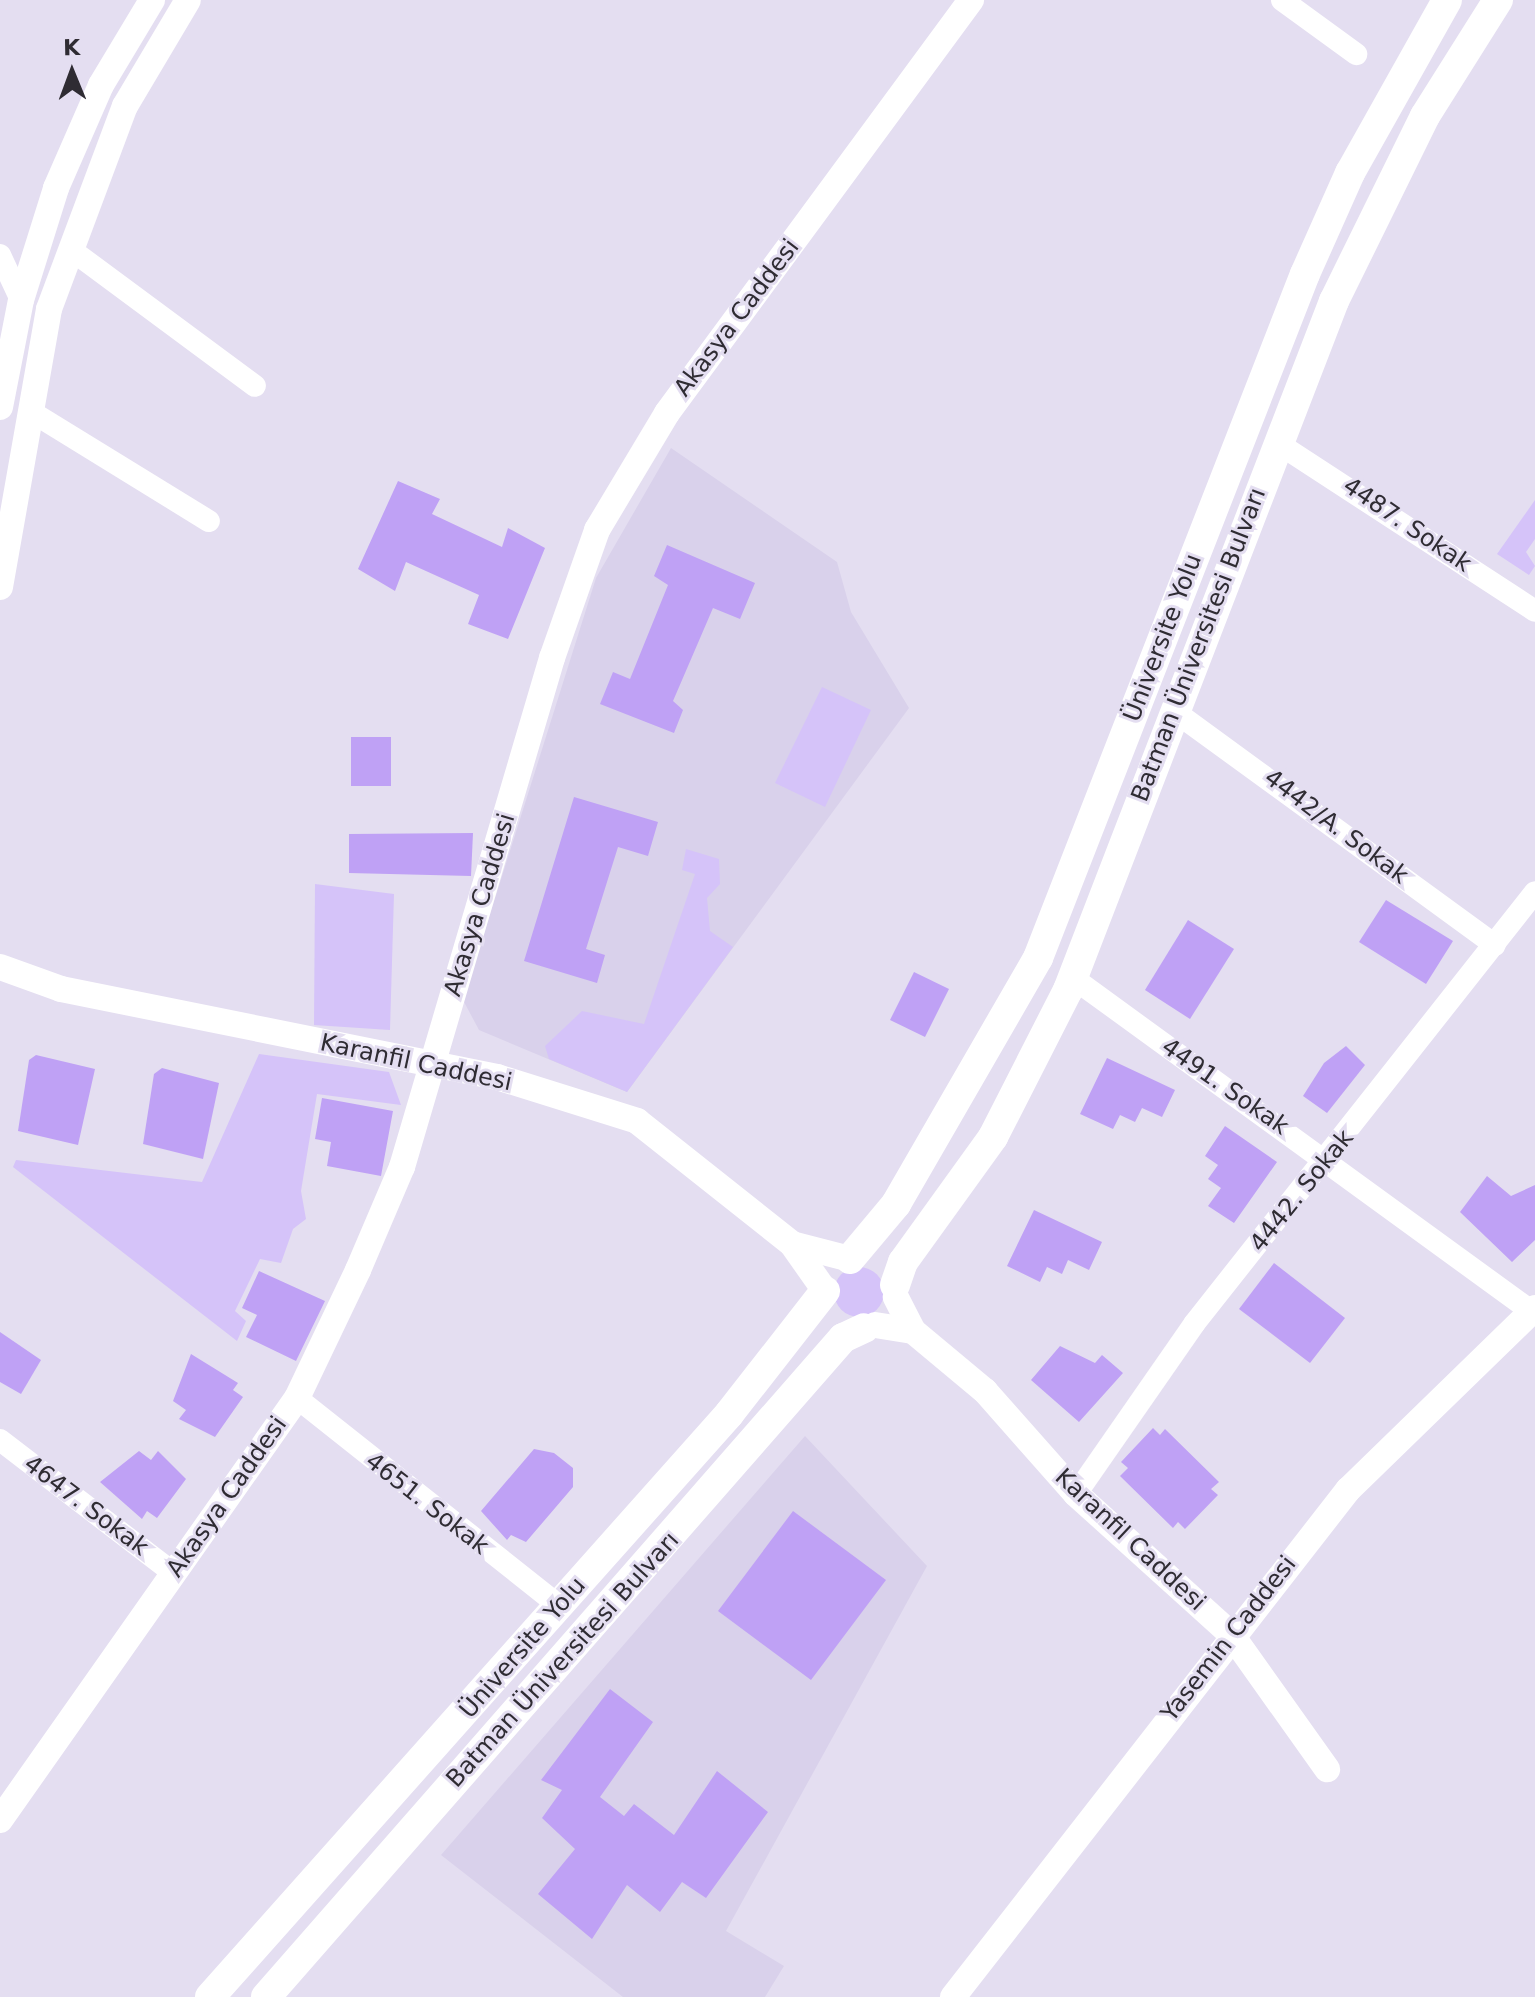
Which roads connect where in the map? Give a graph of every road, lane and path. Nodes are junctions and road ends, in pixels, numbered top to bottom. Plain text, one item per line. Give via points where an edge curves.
1 (152, 0) edge
2 (188, 0) edge
3 (971, 0) edge
4 (1282, 0) edge
5 (1447, 0) edge
6 (1498, 0) edge
7 (1356, 54) dead end
8 (70, 249) junction
9 (0, 255) edge
10 (21, 300) junction
11 (5, 347) edge
12 (255, 386) dead end
13 (0, 407) edge
14 (30, 411) junction
15 (1276, 442) junction
16 (209, 521) dead end
17 (0, 587) edge
18 (1535, 611) edge
19 (1174, 711) junction
20 (1535, 892) edge
21 (1495, 945) junction
22 (0, 967) edge
23 (1073, 978) junction
24 (433, 1067) junction
25 (1328, 1158) junction
26 (792, 1244) junction
27 (850, 1259) junction
28 (825, 1291) junction
29 (895, 1291) junction
30 (1533, 1310) edge
31 (870, 1326) junction
32 (913, 1331) junction
33 (297, 1398) junction
34 (0, 1440) edge
35 (1076, 1494) junction
36 (172, 1572) junction
37 (559, 1606) junction
38 (1231, 1634) junction
39 (1327, 1769) dead end
40 (0, 1820) edge
41 (210, 1997) edge
42 (266, 1997) edge
43 (953, 1997) edge

1 - 10 street via 101,85 56,188
2 - 8 street via 125,106
3 - 24 street, Akasya Caddesi via 667,413 597,530 556,645
4 - 7 street
5 - 27 main road, Üniversite Yolu via 1350,173 1305,274 1038,958 921,1165 873,1238
6 - 15 main road, Batman Üniversitesi Bulvarı via 1375,209
8 - 12 street
8 - 14 street via 49,309
9 - 10 street
10 - 11 street
11 - 13 street
14 - 16 street
14 - 17 street
15 - 18 street, 4487. Sokak
15 - 19 main road, Batman Üniversitesi Bulvarı
19 - 21 street, 4442/A. Sokak
19 - 23 main road, Batman Üniversitesi Bulvarı
20 - 21 street, 4442. Sokak
21 - 25 street, 4442. Sokak
22 - 24 street, Karanfil Caddesi via 61,989
23 - 25 street, 4491. Sokak
23 - 29 main road, Batman Üniversitesi Bulvarı via 993,1137 903,1262
24 - 26 street, Karanfil Caddesi via 497,1077 637,1121
24 - 33 street, Akasya Caddesi via 402,1167
25 - 30 street, 4491. Sokak
25 - 35 street, 4442. Sokak via 1194,1324
26 - 27 street
26 - 28 street
27 - 28 main road via 831,1272
27 - 29 main road via 883,1265
28 - 31 main road via 832,1315
28 - 37 main road, Üniversite Yolu via 729,1414
29 - 31 main road
29 - 32 street
30 - 38 street, Yasemin Caddesi via 1348,1490
31 - 32 street
31 - 42 main road, Batman Üniversitesi Bulvarı via 843,1338
32 - 35 street, Karanfil Caddesi via 985,1391
33 - 36 street, Akasya Caddesi
33 - 37 street, 4651. Sokak
34 - 36 street, 4647. Sokak
35 - 38 street, Karanfil Caddesi
36 - 40 street, Akasya Caddesi
37 - 41 main road, Üniversite Yolu
38 - 39 street, Karanfil Caddesi
38 - 43 street, Yasemin Caddesi

